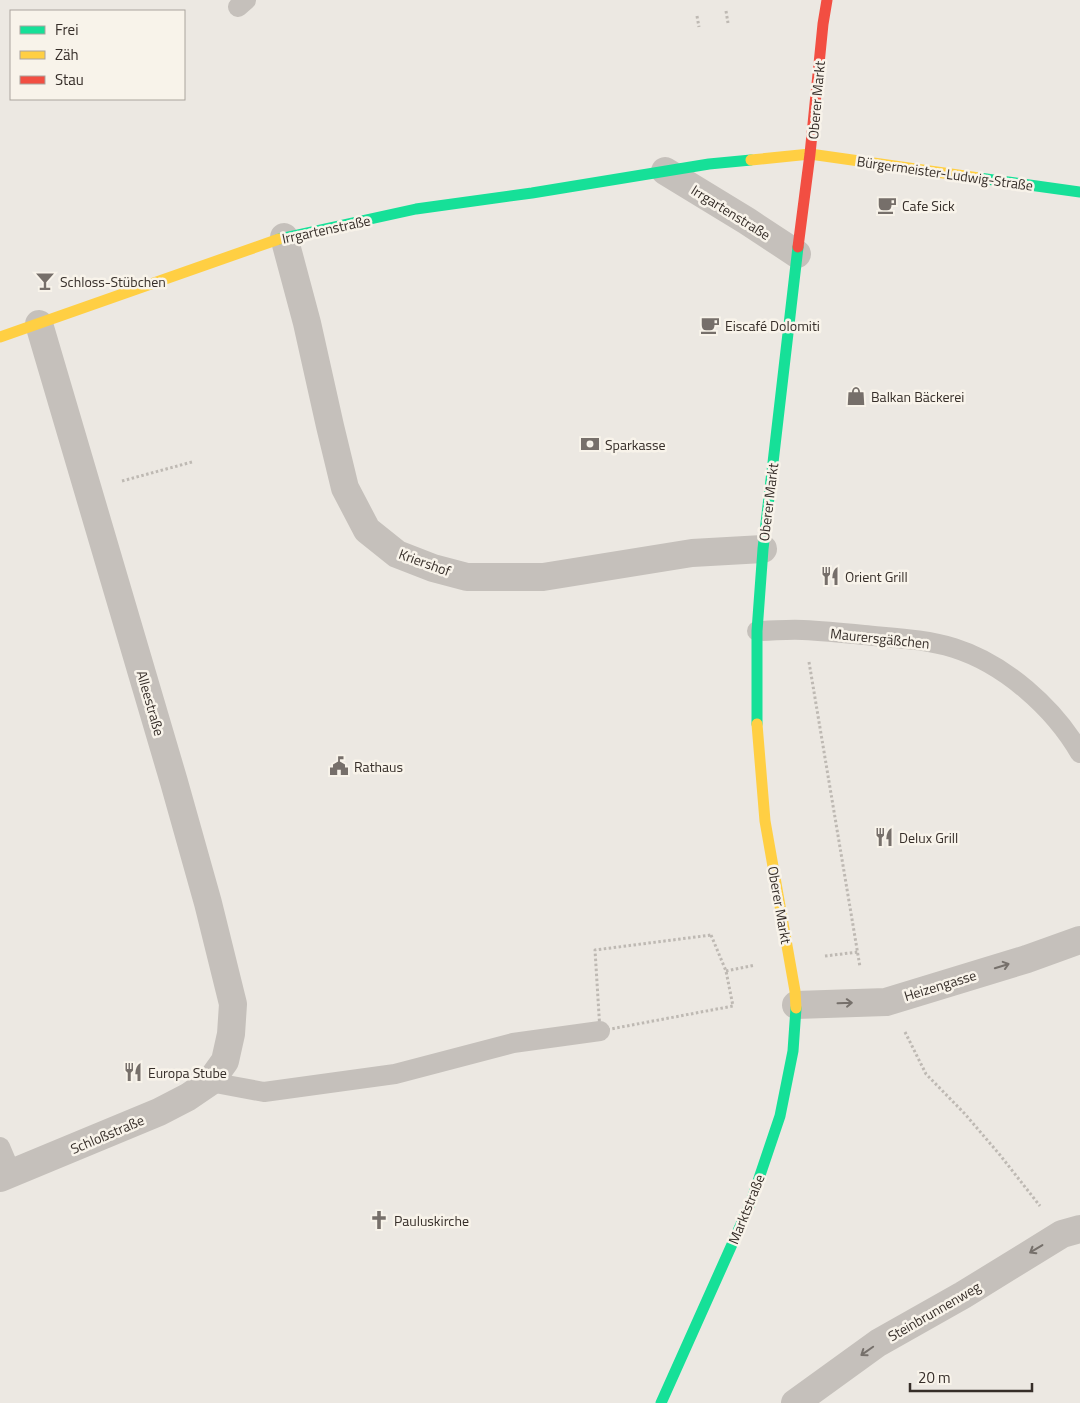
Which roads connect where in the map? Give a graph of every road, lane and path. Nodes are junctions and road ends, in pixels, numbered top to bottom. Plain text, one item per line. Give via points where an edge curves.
1 (827, 0) edge
2 (726, 10) dead end
3 (697, 16) dead end
4 (728, 23) dead end
5 (699, 27) dead end
6 (810, 154) junction
7 (664, 171) junction
8 (1080, 192) edge
9 (284, 237) junction
10 (797, 254) junction
11 (39, 324) junction
12 (0, 337) edge
13 (192, 462) dead end
14 (88, 490) junction
15 (763, 549) junction
16 (803, 630) junction
17 (758, 631) junction
18 (1080, 754) edge
19 (1080, 940) edge
20 (866, 1002) junction
21 (796, 1005) junction
22 (901, 1024) dead end
23 (600, 1031) junction
24 (210, 1082) junction
25 (0, 1147) edge
26 (6, 1175) edge
27 (1071, 1232) edge
28 (661, 1403) edge
29 (795, 1403) edge

1 - 6 street, Oberer Markt
2 - 4 path
3 - 5 path
6 - 7 street, Irrgartenstraße
6 - 8 street, Bürgermeister-Ludwig-Straße
6 - 10 street, Oberer Markt
7 - 9 street, Irrgartenstraße via 416,209
7 - 10 street, Irrgartenstraße
9 - 11 street, Irrgartenstraße
9 - 15 street, Kriershof via 345,488 367,530 398,554 433,568 467,576 543,577 692,553
10 - 15 street, Oberer Markt
11 - 12 street, Irrgartenstraße
11 - 14 street, Alleestraße
13 - 14 path
14 - 24 street, Alleestraße via 177,791 233,1004 225,1061
15 - 17 street, Oberer Markt
16 - 17 lane, Maurersgäßchen
16 - 18 lane, Maurersgäßchen via 916,639 955,648 990,664 1018,682 1042,703
16 - 20 path
17 - 21 street, Oberer Markt via 757,724 764,821
20 -> 19 street, Heizengasse via 886,1002
21 -> 20 street, Heizengasse
21 - 28 street, Marktstraße via 792,1061 780,1116 763,1168 751,1202
22 - 27 path via 926,1074
23 - 23 path via 733,1006 726,971 711,935 595,950
23 - 24 lane via 513,1043 395,1074 264,1092
24 - 26 street, Schloßstraße via 160,1112
25 - 26 lane
27 -> 29 street, Steinbrunnenweg via 878,1343

